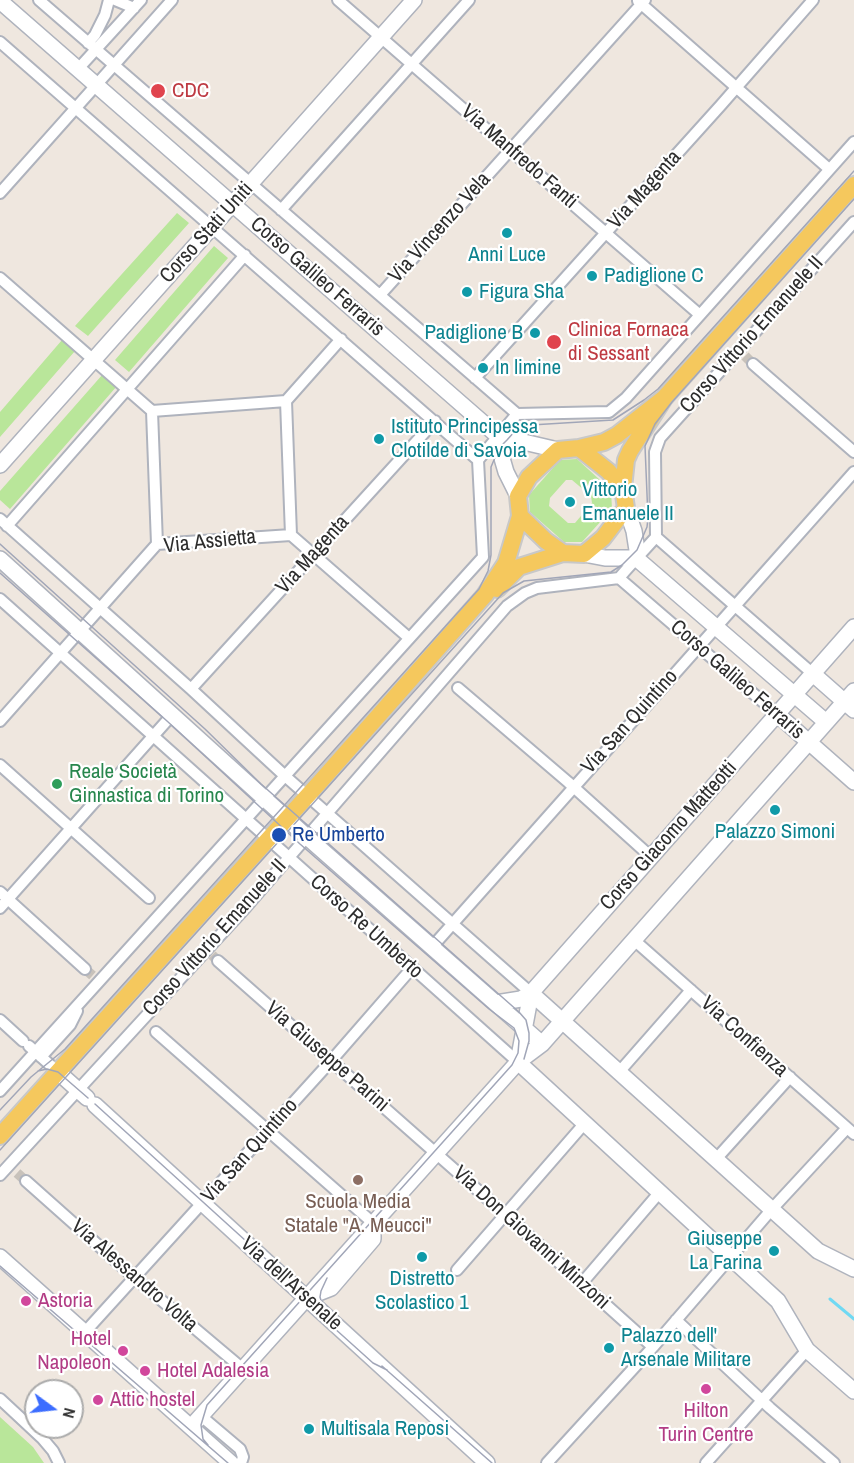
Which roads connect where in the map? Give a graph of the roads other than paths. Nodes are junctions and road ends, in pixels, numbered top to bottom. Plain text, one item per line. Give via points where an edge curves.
1 (39, 0) edge
2 (109, 0) edge
3 (115, 0) edge
4 (172, 0) edge
5 (338, 0) edge
6 (414, 0) edge
7 (469, 0) edge
8 (813, 0) edge
9 (0, 1) edge
10 (641, 1) edge
11 (137, 4) edge
12 (381, 37) junction
13 (0, 42) edge
14 (92, 46) junction
15 (114, 64) junction
16 (412, 64) junction
17 (78, 69) junction
18 (96, 85) junction
19 (737, 87) junction
20 (76, 109) junction
21 (854, 142) edge
22 (510, 150) junction
23 (829, 169) junction
24 (251, 183) junction
25 (854, 185) edge
26 (0, 193) edge
27 (233, 204) junction
28 (281, 210) junction
29 (854, 222) edge
30 (212, 227) junction
31 (606, 233) junction
32 (245, 255) junction
33 (0, 278) edge
34 (380, 295) junction
35 (700, 315) junction
36 (341, 339) junction
37 (745, 357) junction
38 (94, 360) junction
39 (475, 378) junction
40 (128, 390) junction
41 (664, 398) junction
42 (286, 401) junction
43 (152, 411) junction
44 (517, 414) junction
45 (435, 422) junction
46 (498, 436) junction
47 (579, 448) junction
48 (558, 450) junction
49 (854, 452) edge
50 (478, 460) junction
51 (0, 465) edge
52 (854, 472) edge
53 (623, 488) junction
54 (518, 496) junction
55 (627, 508) junction
56 (520, 516) junction
57 (4, 523) edge
58 (291, 535) junction
59 (656, 537) junction
60 (158, 544) junction
61 (563, 553) junction
62 (584, 554) junction
63 (313, 555) junction
64 (636, 558) junction
65 (0, 560) edge
66 (619, 578) junction
67 (485, 596) junction
68 (0, 599) edge
69 (736, 605) junction
70 (99, 608) junction
71 (716, 626) junction
72 (854, 627) edge
73 (79, 631) junction
74 (409, 638) junction
75 (698, 646) junction
76 (61, 653) junction
77 (812, 673) junction
78 (451, 682) junction
79 (191, 689) junction
80 (795, 693) junction
81 (851, 701) edge
82 (777, 714) junction
83 (172, 715) junction
84 (0, 721) edge
85 (826, 722) junction
86 (153, 736) junction
87 (808, 742) junction
88 (0, 765) edge
89 (285, 776) junction
90 (854, 782) edge
91 (573, 786) junction
92 (308, 795) junction
93 (265, 799) junction
94 (328, 813) junction
95 (286, 818) junction
96 (245, 820) junction
97 (71, 829) junction
98 (307, 837) junction
99 (267, 839) junction
100 (650, 856) junction
101 (288, 858) junction
102 (4, 896) edge
103 (156, 905) junction
104 (0, 908) edge
105 (452, 924) junction
106 (634, 940) junction
107 (432, 946) junction
108 (212, 955) junction
109 (412, 968) junction
110 (93, 975) junction
111 (691, 990) junction
112 (531, 993) junction
113 (496, 1003) junction
114 (0, 1020) edge
115 (562, 1022) junction
116 (149, 1026) junction
117 (524, 1028) junction
118 (542, 1044) junction
119 (32, 1049) junction
120 (331, 1061) junction
121 (518, 1062) junction
122 (620, 1071) junction
123 (58, 1072) junction
124 (790, 1077) junction
125 (0, 1091) edge
126 (87, 1098) junction
127 (584, 1124) junction
128 (268, 1131) junction
129 (850, 1131) edge
130 (0, 1136) edge
131 (436, 1153) junction
132 (717, 1158) junction
133 (18, 1173) junction
134 (0, 1175) edge
135 (659, 1193) junction
136 (202, 1203) junction
137 (772, 1209) junction
138 (505, 1214) junction
139 (373, 1223) junction
140 (0, 1257) edge
141 (730, 1257) junction
142 (854, 1269) edge
143 (457, 1270) dead end
144 (135, 1278) junction
145 (582, 1283) junction
146 (306, 1297) junction
147 (676, 1320) junction
148 (85, 1332) junction
149 (653, 1347) junction
150 (807, 1350) junction
151 (243, 1369) junction
152 (854, 1391) edge
153 (0, 1399) edge
154 (762, 1400) junction
155 (196, 1422) junction
156 (58, 1463) edge
157 (231, 1463) edge
158 (241, 1463) edge
159 (487, 1463) edge
160 (547, 1463) edge
161 (706, 1463) edge
162 (834, 1463) edge

1 - 14 street, Corso Galileo Ferraris
2 - 14 street
3 - 11 street
4 - 15 street
5 - 12 street, Via Manfredo Fanti
6 - 12 street, Corso Stati Uniti
7 - 16 street, Corso Stati Uniti
8 - 19 street, Via Magenta
9 - 17 street, Corso Galileo Ferraris
10 - 19 street
10 - 22 street, Via Vincenzo Vela
11 - 14 street
12 - 16 street, Via Manfredo Fanti
12 - 24 street, Corso Stati Uniti
13 - 20 street, Corso Galileo Ferraris
14 - 15 street, Corso Galileo Ferraris
14 - 17 street
15 - 18 street
15 - 24 street, Corso Galileo Ferraris
16 - 22 street, Via Manfredo Fanti
16 - 28 street, Corso Stati Uniti
17 - 18 street, Corso Galileo Ferraris
18 - 20 street
18 - 27 street, Corso Galileo Ferraris
19 - 23 street
19 - 31 street, Via Magenta
20 - 26 street
20 - 30 street, Corso Galileo Ferraris
21 - 23 street
22 - 31 street, Via Manfredo Fanti
22 - 34 street, Via Vincenzo Vela
23 - 35 street
24 - 27 street, Corso Stati Uniti
24 - 28 street, Corso Galileo Ferraris
25 - 41 main road, Corso Vittorio Emanuele II
27 - 30 street, Corso Stati Uniti
27 - 46 street, Corso Galileo Ferraris
28 - 34 street, Corso Galileo Ferraris
29 - 37 street, Corso Vittorio Emanuele II
30 - 32 street, Corso Galileo Ferraris
30 - 38 street, Corso Stati Uniti
31 - 35 street, Via Manfredo Fanti
31 - 39 street, Via Magenta
32 - 36 street, Corso Galileo Ferraris
32 - 40 street, Corso Stati Uniti
33 - 38 street
34 - 39 street, Corso Galileo Ferraris
35 - 44 street via 609,412
36 - 42 street
36 - 45 street, Corso Galileo Ferraris
37 - 49 street
37 - 59 street, Corso Vittorio Emanuele II via 660,438 656,452
38 - 40 street
38 - 51 street, Corso Stati Uniti
39 - 44 street, Corso Galileo Ferraris
40 - 43 street
40 - 57 street, Corso Stati Uniti
41 - 47 main road, Corso Vittorio Emanuele II via 617,435
41 - 53 main road, Corso Vittorio Emanuele II via 630,451
42 - 43 street
42 - 58 street
43 - 60 street
44 - 46 street
45 - 50 street, Corso Galileo Ferraris
45 - 63 street, Via Magenta
46 - 48 street, Corso Galileo Ferraris
46 - 50 street
46 - 54 street via 506,472
47 - 48 main road
47 - 53 main road
48 - 54 main road via 529,477
50 - 74 street via 483,557
52 - 69 street, Via San Quintino
53 - 55 main road
54 - 56 main road
55 - 62 main road
55 - 64 street
56 - 61 main road
56 - 67 main road, Corso Vittorio Emanuele II via 506,563
57 - 70 street
58 - 60 street, Via Assietta
58 - 63 street
59 - 64 street
59 - 69 street
60 - 70 street, Via Assietta
61 - 62 main road
61 - 67 main road, Corso Vittorio Emanuele II via 519,567
62 - 64 street
63 - 74 street
63 - 79 street, Via Magenta
64 - 66 street
64 - 71 street, Corso Galileo Ferraris
65 - 73 street, Corso Re Umberto
66 - 75 street, Corso Galileo Ferraris
66 - 78 street, Corso Vittorio Emanuele II via 537,588 525,593 507,606
67 - 92 main road, Corso Vittorio Emanuele II
68 - 76 street, Corso Re Umberto
69 - 71 street, Via San Quintino
69 - 77 street
70 - 73 street, Via Assietta
70 - 79 street
71 - 75 street, Via San Quintino
71 - 80 street, Corso Galileo Ferraris
72 - 77 street, Corso Giacomo Matteotti
73 - 76 street, Via Assietta
73 - 83 street, Corso Re Umberto
74 - 89 street
75 - 82 street, Corso Galileo Ferraris
75 - 91 street, Via San Quintino
76 - 84 street, Via Assietta
76 - 86 street, Corso Re Umberto
77 - 80 street, Corso Giacomo Matteotti
77 - 81 street
78 - 91 street
78 - 94 street, Corso Vittorio Emanuele II
79 - 89 street
80 - 82 street, Corso Giacomo Matteotti
80 - 85 street, Corso Galileo Ferraris
81 - 85 street, Corso Giacomo Matteotti
82 - 87 street, Corso Galileo Ferraris
82 - 100 street, Corso Giacomo Matteotti
83 - 86 street
83 - 93 street, Corso Re Umberto
85 - 87 street, Corso Giacomo Matteotti
86 - 96 street, Corso Re Umberto
86 - 97 street
87 - 90 street, Corso Galileo Ferraris
87 - 106 street, Corso Giacomo Matteotti
88 - 97 street
89 - 92 street
89 - 93 street
91 - 100 street
91 - 105 street, Via San Quintino
92 - 94 street
92 - 95 main road, Corso Vittorio Emanuele II
93 - 95 street, Corso Re Umberto
93 - 96 street
94 - 98 street, Corso Vittorio Emanuele II
94 - 105 street
95 - 98 street, Corso Re Umberto
95 - 99 main road, Corso Vittorio Emanuele II
96 - 99 street, Corso Re Umberto
96 - 103 street
97 - 102 street
97 - 103 street
98 - 101 street, Corso Vittorio Emanuele II
98 - 107 street, Corso Re Umberto
99 - 101 street, Corso Re Umberto
99 - 123 main road, Corso Vittorio Emanuele II
100 - 112 street, Corso Giacomo Matteotti
101 - 108 street, Corso Vittorio Emanuele II
101 - 109 street, Corso Re Umberto
102 - 104 street
102 - 110 street
103 - 110 street
105 - 107 street, Via San Quintino
105 - 112 street
106 - 111 street, Via Confienza
106 - 115 street, Corso Giacomo Matteotti
107 - 113 street, Corso Re Umberto
108 - 116 street, Corso Vittorio Emanuele II
108 - 120 street, Via Giuseppe Parini
109 - 120 street, Via San Quintino
109 - 121 street, Corso Re Umberto
110 - 119 street via 78,1005
111 - 122 street
111 - 124 street, Via Confienza
112 - 113 street via 521,999
112 - 115 street
112 - 117 street, Corso Giacomo Matteotti
113 - 117 street, Corso Re Umberto
114 - 119 street
115 - 118 street, Corso Giacomo Matteotti
115 - 122 street
116 - 126 street, Corso Vittorio Emanuele II
116 - 128 street
117 - 118 street, Corso Re Umberto
117 - 121 street, Corso Giacomo Matteotti
118 - 121 street, Corso Giacomo Matteotti
119 - 123 street
119 - 125 street
120 - 128 street, Via San Quintino
120 - 131 street, Via Giuseppe Parini
121 - 127 street, Corso Re Umberto
121 - 131 street, Corso Giacomo Matteotti
122 - 132 street
123 - 126 street, Via dell'Arsenale
123 - 130 main road, Corso Vittorio Emanuele II
124 - 129 street, Via Confienza
124 - 132 street
126 - 133 street, Corso Vittorio Emanuele II
126 - 136 street, Via dell'Arsenale
127 - 135 street, Corso Re Umberto
127 - 138 street
128 - 136 street, Via San Quintino
128 - 139 street
129 - 137 street
131 - 138 street, Via Don Giovanni Minzoni
131 - 139 street, Corso Giacomo Matteotti
132 - 137 street
133 - 134 street, Corso Vittorio Emanuele II
133 - 144 street, Via Alessandro Volta
135 - 141 street, Corso Re Umberto
135 - 145 street
136 - 144 street, Via San Quintino
136 - 146 street, Via dell'Arsenale
137 - 141 street
137 - 142 street via 818,1251
138 - 143 street
138 - 145 street, Via Don Giovanni Minzoni
139 - 146 street, Corso Giacomo Matteotti
140 - 148 street
141 - 147 street
141 - 150 street, Corso Re Umberto via 778,1301
144 - 148 street, Via San Quintino
144 - 151 street, Via Alessandro Volta
145 - 149 street, Via Don Giovanni Minzoni
146 - 151 street, Corso Giacomo Matteotti
146 - 159 street, Via dell'Arsenale
147 - 149 street
147 - 154 street
148 - 155 street
149 - 160 street
150 - 152 street, Corso Re Umberto
150 - 154 street
151 - 155 street, Corso Giacomo Matteotti
153 - 156 street via 48,1444
154 - 161 street
154 - 162 street
155 - 157 street
155 - 158 street via 241,1451

